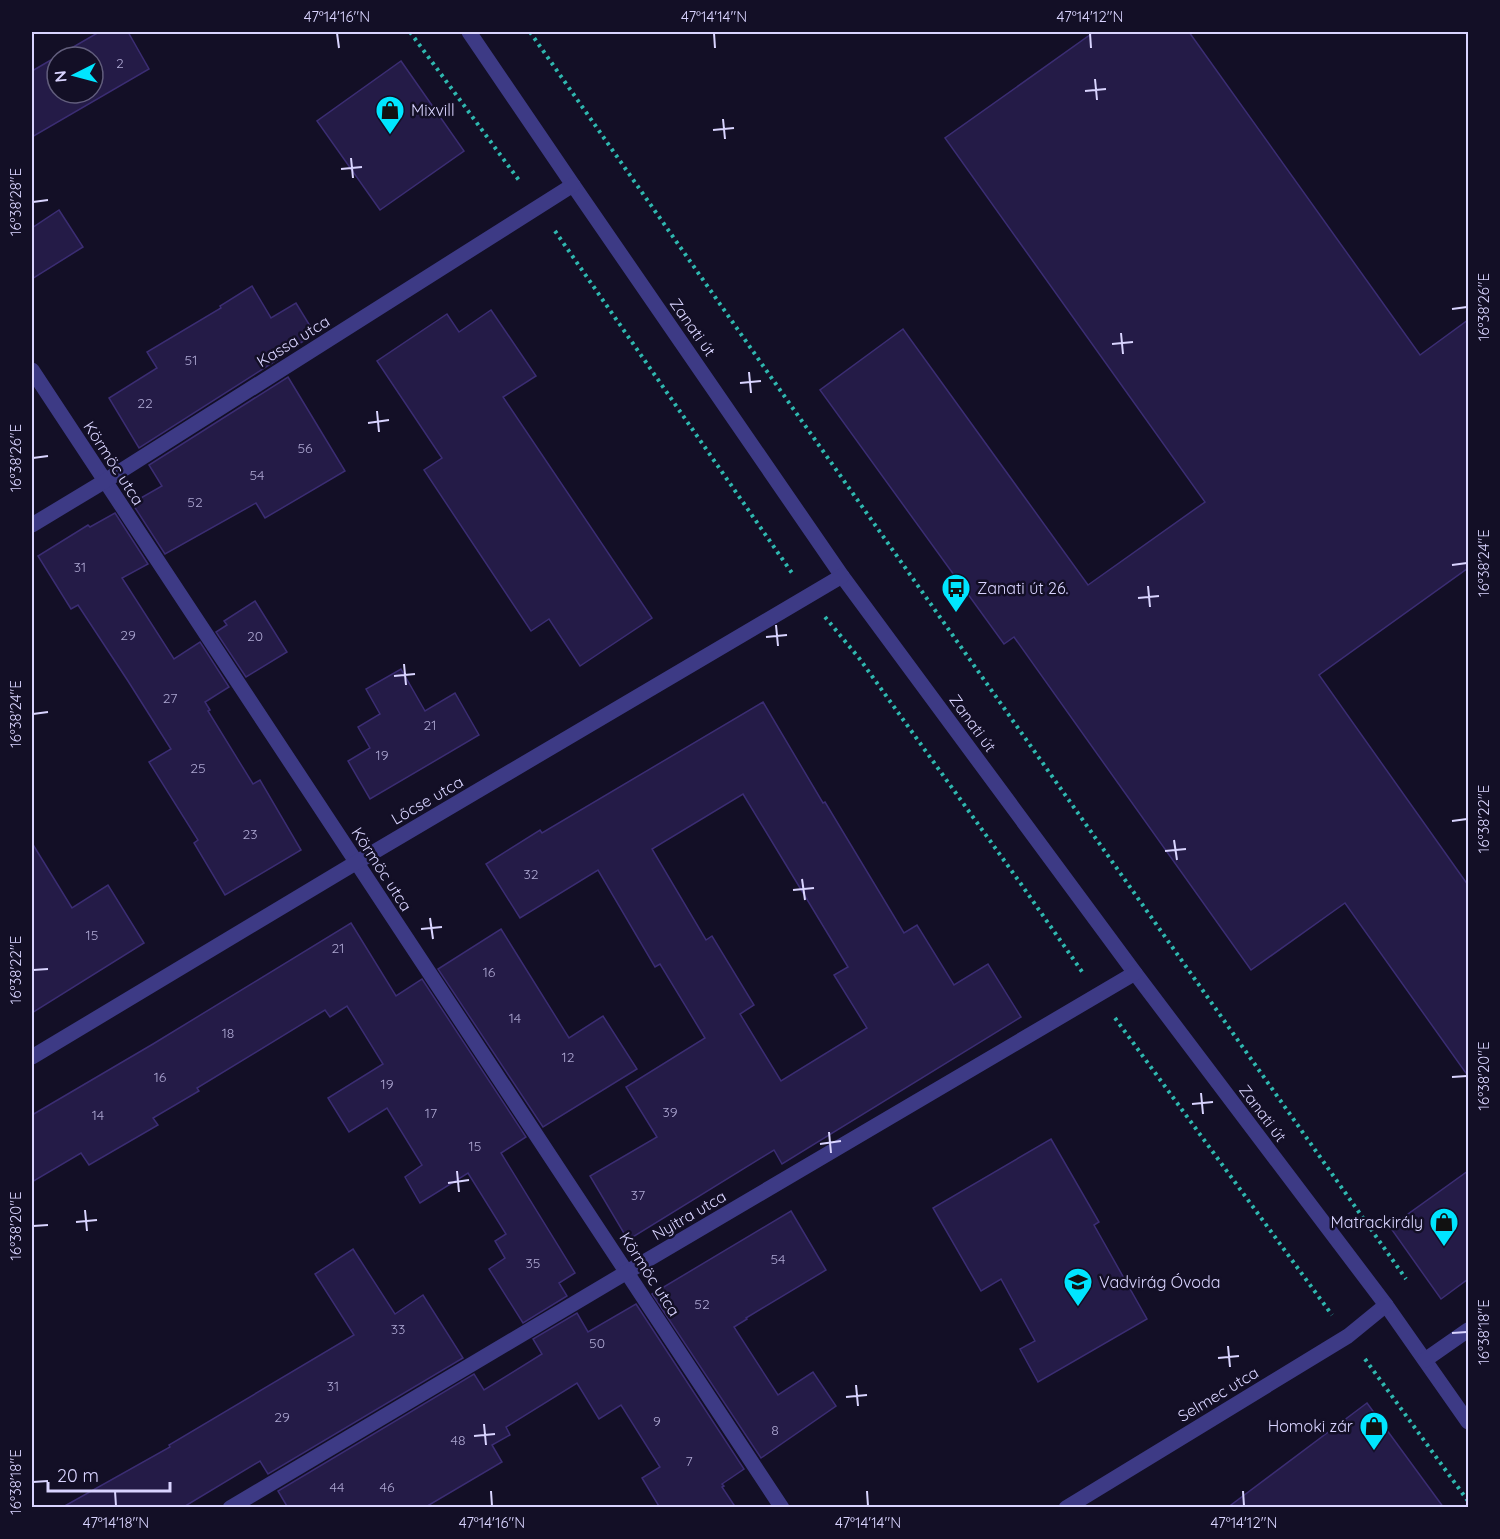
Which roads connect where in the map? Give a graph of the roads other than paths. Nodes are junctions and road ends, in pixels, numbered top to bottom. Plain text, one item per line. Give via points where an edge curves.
1 (469, 32) edge
2 (573, 185) junction
3 (32, 370) edge
4 (105, 481) junction
5 (32, 525) edge
6 (842, 576) junction
7 (357, 862) junction
8 (1136, 973) junction
9 (32, 1057) edge
10 (627, 1272) junction
11 (1386, 1305) junction
12 (1465, 1333) edge
13 (1425, 1360) junction
14 (1468, 1422) edge
15 (230, 1508) edge
16 (782, 1508) edge
17 (1066, 1508) edge

1 - 2 street, Zanati út
2 - 4 street, Kassa utca
2 - 6 street, Zanati út
3 - 4 street, Körmöc utca
4 - 5 street, Kassa utca
4 - 7 street, Körmöc utca
6 - 7 street, Lőcse utca
6 - 8 street, Zanati út
7 - 9 street, Lőcse utca
7 - 10 street, Körmöc utca
8 - 10 street, Nyitra utca
8 - 11 street, Zanati út
10 - 15 street, Nyitra utca
10 - 16 street, Körmöc utca
11 - 13 street, Zanati út
11 - 17 street, Selmec utca via 1348,1336
12 - 13 street
13 - 14 street, Zanati út

